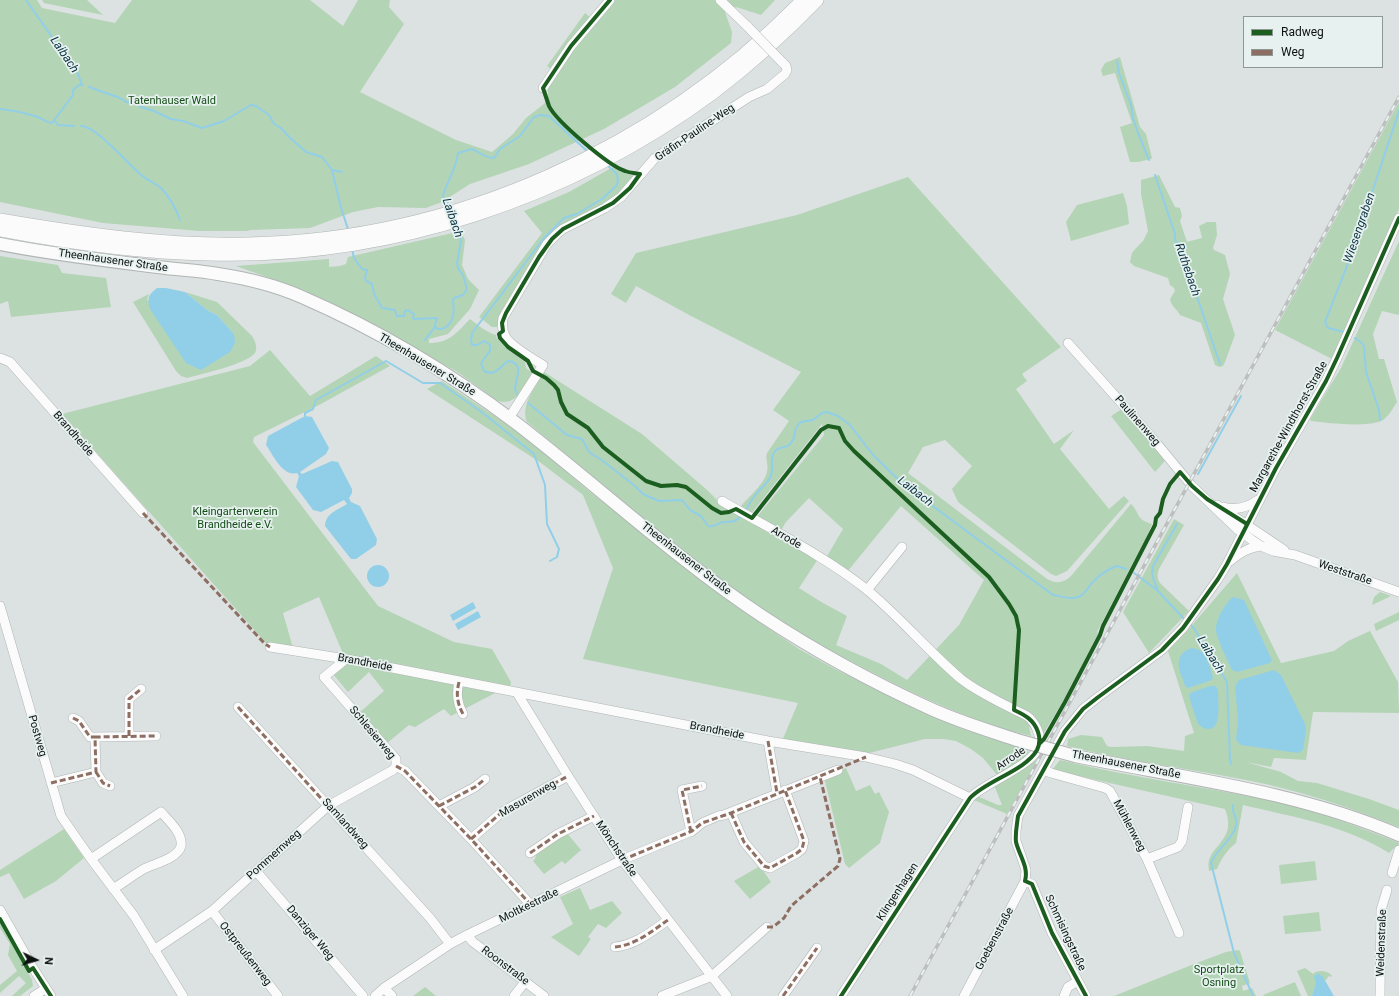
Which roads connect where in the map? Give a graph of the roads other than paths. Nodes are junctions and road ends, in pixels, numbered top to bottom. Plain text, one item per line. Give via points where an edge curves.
1 (610, 0) edge
2 (720, 0) edge
3 (802, 0) edge
4 (817, 0) edge
5 (543, 88) dead end
6 (599, 158) junction
7 (1399, 218) edge
8 (0, 220) edge
9 (0, 230) edge
10 (340, 241) junction
11 (0, 244) edge
12 (1068, 343) dead end
13 (0, 358) edge
14 (509, 418) junction
15 (1207, 499) junction
16 (1260, 499) junction
17 (722, 501) dead end
18 (1220, 506) junction
19 (143, 513) dead end
20 (1247, 524) junction
21 (1242, 533) junction
22 (1261, 546) junction
23 (902, 548) dead end
24 (1290, 554) junction
25 (1227, 564) junction
26 (867, 590) junction
27 (1399, 592) edge
28 (0, 606) edge
29 (270, 647) dead end
30 (346, 659) junction
31 (459, 682) junction
32 (141, 689) dead end
33 (517, 693) junction
34 (238, 707) dead end
35 (463, 714) dead end
36 (73, 718) dead end
37 (129, 736) junction
38 (156, 736) dead end
39 (95, 737) junction
40 (768, 741) junction
41 (396, 766) junction
42 (838, 770) dead end
43 (1044, 770) junction
44 (96, 772) junction
45 (568, 776) junction
46 (485, 779) dead end
47 (51, 783) junction
48 (110, 786) dead end
49 (702, 786) dead end
50 (781, 792) junction
51 (970, 798) junction
52 (328, 806) junction
53 (439, 806) junction
54 (1188, 807) dead end
55 (731, 813) junction
56 (594, 816) junction
57 (691, 832) junction
58 (1399, 835) edge
59 (471, 839) junction
60 (1399, 850) edge
61 (530, 853) dead end
62 (91, 859) junction
63 (1147, 859) junction
64 (622, 860) junction
65 (256, 870) junction
66 (1392, 873) dead end
67 (1025, 881) junction
68 (113, 889) junction
69 (1387, 890) dead end
70 (531, 905) junction
71 (0, 910) edge
72 (212, 911) junction
73 (668, 920) junction
74 (767, 927) dead end
75 (1179, 932) dead end
76 (467, 935) junction
77 (450, 944) junction
78 (615, 947) dead end
79 (817, 948) dead end
80 (154, 950) junction
81 (712, 976) junction
82 (1078, 981) junction
83 (525, 982) junction
84 (384, 988) junction
85 (48, 992) edge
86 (34, 996) edge
87 (182, 996) edge
88 (278, 996) edge
89 (363, 996) edge
90 (375, 996) edge
91 (392, 996) edge
92 (514, 996) edge
93 (544, 996) edge
94 (662, 996) edge
95 (727, 996) edge
96 (783, 996) edge
97 (841, 996) edge
98 (964, 996) edge
99 (1064, 996) edge
100 (1086, 996) edge
101 (1380, 996) edge

1 - 5 street via 571,46
2 - 14 street, Gräfin-Pauline-Weg, bridge via 786,66 785,74 767,89 748,97 654,158 621,197 563,229 547,244 503,318 506,339 543,365
3 - 6 highway via 746,53 708,84
4 - 6 highway via 794,24 714,92 664,126
6 - 10 highway via 559,172 462,214 442,220 402,225 361,238
7 - 16 street, Margarethe-Windthorst-Straße via 1337,358
8 - 10 highway via 165,242 249,244
9 - 10 highway via 108,247 210,255 287,252
11 - 14 main road, Theenhausener Straße via 219,274 256,282 299,296 406,350 463,385
12 - 15 street, Paulinenweg via 1189,483
13 - 19 street, Brandheide via 10,362
14 - 58 main road, Theenhausener Straße, bridge via 704,574 761,616 836,662 930,709 1017,740 1075,756 1291,798
15 - 18 street, Paulinenweg
15 - 21 street, Paulinenweg
16 - 18 street, Paulinenweg via 1251,505 1233,509
16 - 20 street, Margarethe-Windthorst-Straße
17 - 26 street, Arrode via 845,573
18 - 20 street, Paulinenweg
20 - 21 street, Margarethe-Windthorst-Straße
20 - 24 street, Weststraße
21 - 22 street, Weststraße
21 - 25 street, Margarethe-Windthorst-Straße
22 - 24 street, Weststraße
22 - 25 street via 1250,548
23 - 26 street
24 - 27 street, Weststraße
25 - 43 street, Margarethe-Windthorst-Straße via 1183,628 1153,658 1083,709 1065,731
26 - 51 street, Arrode via 962,680 1027,716 1037,729 1040,743 1032,756
28 - 47 street, Postweg
29 - 30 street, Brandheide
30 - 31 street, Brandheide
30 - 41 street, Schlesierweg via 324,677 396,760
31 - 33 street, Brandheide
31 - 35 street via 457,701
32 - 37 street via 129,699
33 - 40 street, Brandheide
33 - 45 street, Mönchstraße
34 - 52 street, Samlandweg
36 - 39 street via 79,721 90,737
37 - 38 street
37 - 39 street
39 - 44 street
40 - 50 street
40 - 51 street, Brandheide via 895,764
41 - 52 street, Pommernweg
41 - 53 street, Schlesierweg via 405,771
42 - 50 street, Moltkestraße
43 - 63 street, Mühlenweg via 1108,789
43 - 67 street, Margarethe-Windthorst-Straße via 1018,816 1016,841 1026,870
44 - 47 street
44 - 48 street via 103,783
45 - 56 street, Mönchstraße
45 - 59 street, Masurenweg via 502,812
46 - 53 street
47 - 62 street, Postweg via 61,816
49 - 57 street via 682,790
50 - 55 street, Moltkestraße
50 - 55 street via 804,841 802,849 797,853 770,868 764,866 744,842
51 - 97 street, Klingenhagen
52 - 65 street, Pommernweg
52 - 77 street, Samlandweg via 430,918
53 - 59 street, Schlesierweg
54 - 63 street, Mühlenweg via 1182,842 1178,847
55 - 57 street, Moltkestraße via 702,823
56 - 61 street via 558,834
56 - 64 street, Mönchstraße
57 - 64 street, Moltkestraße
59 - 70 street, Schlesierweg
60 - 66 street
62 - 68 street, Postweg
62 - 68 street via 161,812 179,835 181,846 178,852
63 - 75 street, Mühlenweg
64 - 70 street, Moltkestraße
64 - 73 street, Mönchstraße
65 - 72 street, Pommernweg
65 - 89 street, Danziger Weg
67 - 82 street, Schmisingstraße via 1032,884 1052,933
67 - 98 street, Goebenstraße
68 - 80 street, Postweg via 134,916
69 - 101 street, Weidenstraße via 1381,910
70 - 76 street, Moltkestraße
71 - 85 street
72 - 80 street, Pommernweg
72 - 88 street, Ostpreußenweg
73 - 78 street via 645,936 625,946
73 - 81 street, Mönchstraße
74 - 81 street
76 - 77 street, Moltkestraße
76 - 83 street, Roonstraße
77 - 84 street, Moltkestraße
79 - 96 street
80 - 87 street, Postweg
81 - 94 street
81 - 95 street, Mönchstraße
82 - 99 street via 1068,988
82 - 100 street, Schmisingstraße
83 - 92 street
83 - 93 street, Roonstraße
84 - 90 street, Moltkestraße
84 - 91 street
85 - 86 street

